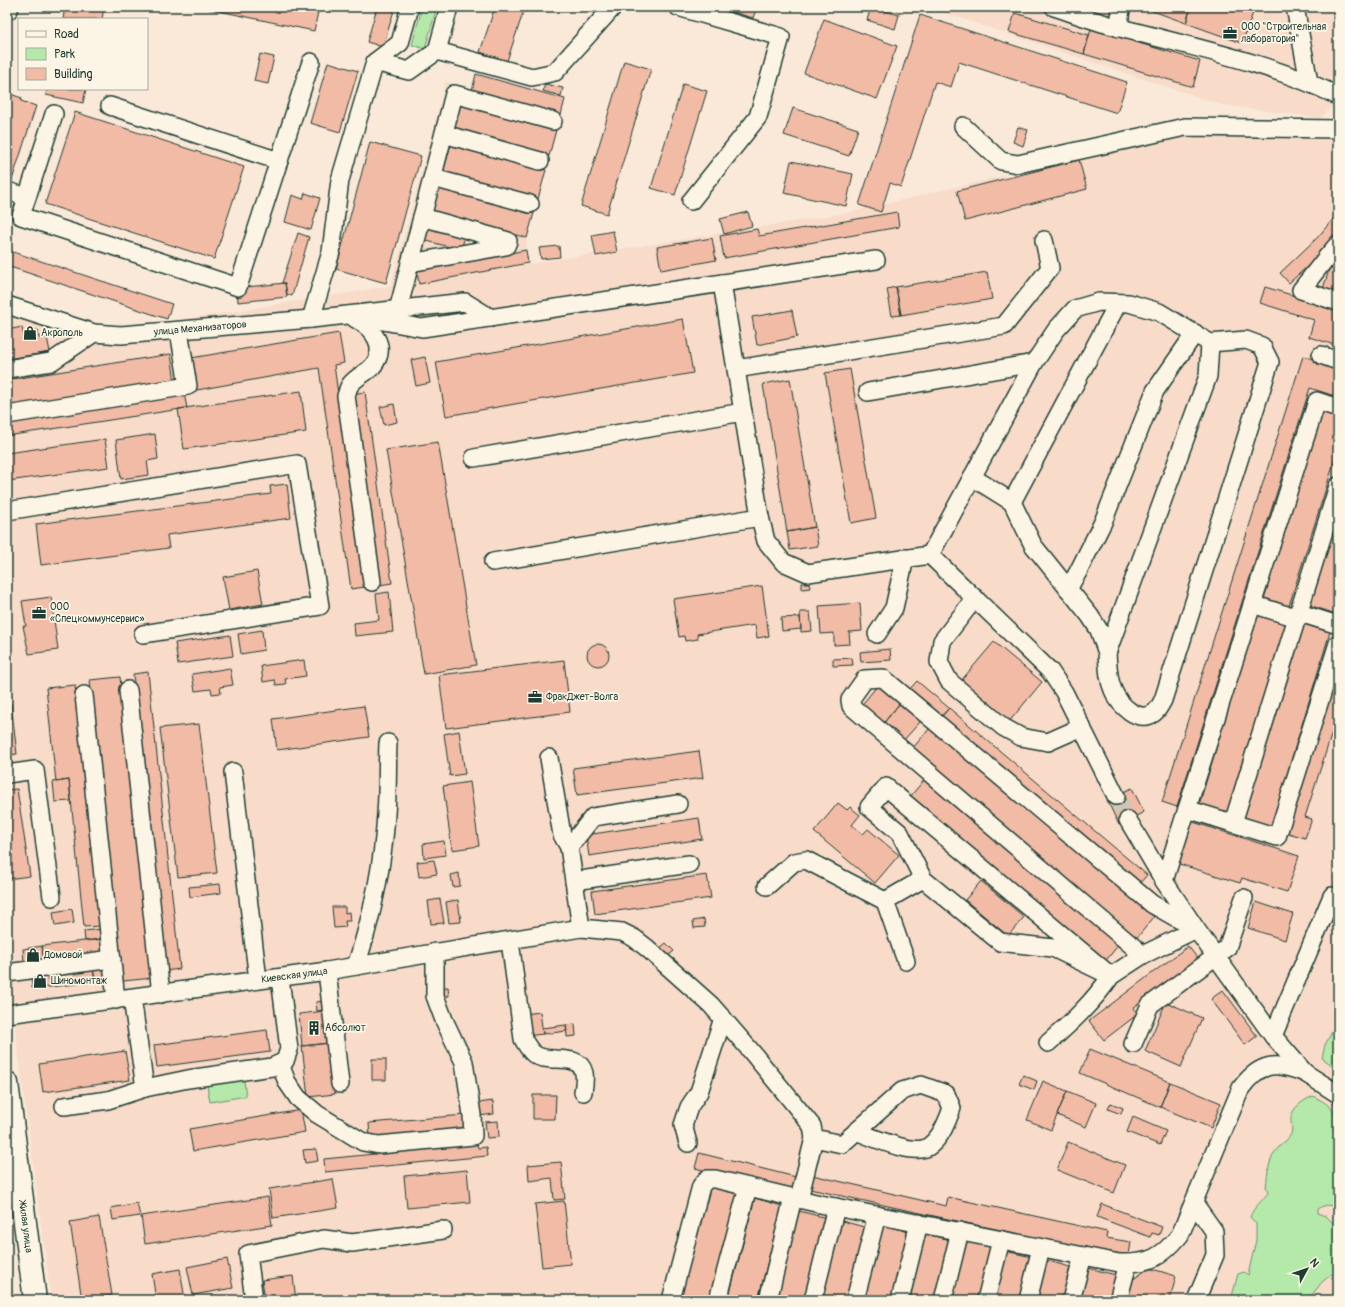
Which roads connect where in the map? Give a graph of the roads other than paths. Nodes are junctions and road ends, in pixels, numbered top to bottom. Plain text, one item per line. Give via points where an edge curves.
1 (410, 7) edge
2 (449, 7) edge
3 (613, 7) edge
4 (678, 7) edge
5 (1054, 7) edge
6 (1121, 7) edge
7 (1295, 7) edge
8 (1119, 28) junction
9 (436, 51) junction
10 (311, 62) dead end
11 (375, 62) junction
12 (1309, 82) junction
13 (1338, 96) edge
14 (110, 106) dead end
15 (54, 114) dead end
16 (553, 121) dead end
17 (963, 126) dead end
18 (1338, 129) edge
19 (444, 134) junction
20 (540, 161) dead end
21 (279, 162) junction
22 (433, 178) junction
23 (7, 191) edge
24 (27, 198) junction
25 (691, 202) dead end
26 (530, 204) dead end
27 (422, 217) junction
28 (1044, 240) dead end
29 (1334, 254) edge
30 (876, 260) dead end
31 (410, 263) junction
32 (722, 283) junction
33 (1338, 302) edge
34 (1118, 303) junction
35 (7, 305) edge
36 (398, 310) junction
37 (349, 315) junction
38 (311, 318) junction
39 (491, 318) junction
40 (179, 331) junction
41 (94, 333) junction
42 (1194, 334) junction
43 (1210, 343) junction
44 (1321, 355) dead end
45 (1338, 361) edge
46 (1034, 363) junction
47 (736, 369) junction
48 (7, 370) edge
49 (868, 392) dead end
50 (1338, 408) edge
51 (743, 412) junction
52 (7, 415) edge
53 (474, 458) dead end
54 (972, 477) junction
55 (1338, 486) edge
56 (1012, 502) junction
57 (7, 511) edge
58 (760, 517) junction
59 (930, 555) junction
60 (905, 558) junction
61 (493, 562) dead end
62 (372, 582) dead end
63 (1068, 589) junction
64 (975, 598) junction
65 (1252, 604) junction
66 (1298, 615) junction
67 (1338, 625) edge
68 (143, 634) dead end
69 (877, 634) dead end
70 (1338, 643) edge
71 (1106, 653) junction
72 (128, 690) dead end
73 (84, 695) dead end
74 (1082, 727) junction
75 (388, 743) dead end
76 (549, 758) dead end
77 (234, 772) dead end
78 (7, 774) edge
79 (1116, 796) tunnel mouth
80 (678, 804) dead end
81 (1187, 809) junction
82 (1128, 820) tunnel mouth
83 (1233, 824) junction
84 (569, 847) junction
85 (689, 864) dead end
86 (923, 879) junction
87 (574, 881) junction
88 (1164, 881) junction
89 (767, 886) dead end
90 (1332, 896) dead end
91 (52, 897) dead end
92 (1244, 898) dead end
93 (885, 901) junction
94 (581, 928) junction
95 (1196, 929) junction
96 (510, 941) junction
97 (435, 952) junction
98 (1143, 955) junction
99 (1216, 956) junction
100 (112, 960) junction
101 (906, 961) dead end
102 (356, 966) junction
103 (327, 971) junction
104 (7, 973) edge
105 (1111, 976) junction
106 (280, 978) junction
107 (258, 980) junction
108 (161, 994) junction
109 (124, 999) junction
110 (7, 1014) edge
111 (723, 1018) junction
112 (1272, 1036) junction
113 (1048, 1043) dead end
114 (1133, 1044) dead end
115 (280, 1064) junction
116 (1305, 1073) junction
117 (7, 1083) edge
118 (340, 1084) dead end
119 (144, 1088) junction
120 (583, 1092) dead end
121 (1338, 1094) edge
122 (64, 1106) dead end
123 (856, 1131) junction
124 (814, 1138) junction
125 (688, 1143) dead end
126 (748, 1187) junction
127 (796, 1199) junction
128 (1194, 1203) junction
129 (836, 1207) junction
130 (877, 1215) junction
131 (919, 1223) junction
132 (443, 1230) dead end
133 (960, 1231) junction
134 (1001, 1240) junction
135 (1041, 1248) junction
136 (1083, 1256) junction
137 (1128, 1264) junction
138 (35, 1300) edge
139 (254, 1300) edge
140 (671, 1300) edge
141 (718, 1300) edge
142 (768, 1300) edge
143 (813, 1300) edge
144 (855, 1300) edge
145 (900, 1300) edge
146 (943, 1300) edge
147 (986, 1300) edge
148 (1028, 1300) edge
149 (1071, 1300) edge
150 (1118, 1300) edge
151 (1196, 1300) edge

1 - 11 street via 400,43
2 - 9 street
3 - 9 street via 555,72 532,77
4 - 25 street via 781,37 758,117
5 - 8 street
6 - 8 street
7 - 12 street
8 - 12 street via 1223,53
9 - 11 street via 409,71
10 - 21 street
11 - 38 street via 340,180 331,252
12 - 13 street
14 - 21 street
15 - 24 street
16 - 19 street via 454,94
17 - 18 street via 1001,161 1018,164 1185,127
19 - 20 street
19 - 22 street
21 - 24 street via 238,287 21,216
22 - 26 street
22 - 27 street
23 - 24 street
27 - 31 street
27 - 31 street via 508,241 506,246
28 - 47 street via 1050,268 1004,326
29 - 33 street via 1301,290
30 - 32 street
31 - 36 street
32 - 39 street
32 - 47 street
34 - 42 street via 1129,303 1159,312
34 - 46 street via 1099,302 1075,309 1056,330
34 - 56 street
35 - 41 street, улица Механизаторов
36 - 37 street, улица Механизаторов
36 - 39 street, улица Механизаторов via 465,302
37 - 38 street, улица Механизаторов
37 - 39 street via 422,328
37 - 62 street via 366,325 376,335 380,346 378,357 371,367 350,385 346,396
38 - 40 street, улица Механизаторов
40 - 41 street, улица Механизаторов via 121,335
40 - 52 street via 188,386
41 - 48 street via 51,362
42 - 43 street
42 - 63 street via 1155,392 1103,522
43 - 71 street via 1208,376
43 - 71 street via 1246,340 1262,346 1270,362 1163,700 1155,713 1144,716 1133,714 1120,702 1108,675
44 - 45 street
46 - 49 street
46 - 54 street
47 - 51 street
50 - 65 street via 1316,401
51 - 53 street
51 - 58 street
54 - 56 street
54 - 59 street
55 - 66 street
56 - 63 street via 1033,545
57 - 68 street via 297,464 320,606
58 - 60 street via 766,541 782,562 808,573
58 - 61 street
59 - 60 street
59 - 64 street
60 - 69 street via 894,608
63 - 71 street via 1099,630
64 - 74 street via 1050,671
64 - 74 street via 942,641 938,662 950,681 1003,727 1021,737 1048,742
65 - 66 street via 1287,615
65 - 81 street
66 - 67 street
66 - 83 street
70 - 83 street via 1277,837
72 - 108 street
73 - 100 street
74 - 79 street
75 - 102 street via 386,814 377,888
76 - 84 street via 562,835
77 - 107 street
78 - 91 street via 35,770
80 - 84 street via 593,817
81 - 83 street
81 - 88 street
82 - 88 street
84 - 87 street
85 - 87 street
86 - 93 street
86 - 105 street via 1000,942 1053,948
86 - 105 street via 900,833 869,807 886,787
87 - 94 street
88 - 95 street
89 - 93 street via 794,862 806,860
90 - 112 street
92 - 99 street via 1227,948
93 - 101 street
94 - 96 street, Киевская улица
94 - 111 street, Киевская улица via 622,932 634,938
95 - 98 street
95 - 98 street via 1152,904 883,678 865,680 850,700 850,706
95 - 99 street
96 - 97 street, Киевская улица
96 - 120 street via 523,1039 534,1055 544,1059 577,1062 584,1074
97 - 102 street, Киевская улица
97 - 115 street via 435,996 464,1062 473,1136 379,1145 363,1142 317,1114 298,1098 287,1082
98 - 105 street
99 - 112 street
99 - 114 street via 1150,1005
100 - 104 street
100 - 109 street
102 - 103 street, Киевская улица
103 - 106 street, Киевская улица
103 - 118 street
105 - 113 street via 1077,1018
106 - 107 street, Киевская улица
106 - 115 street via 289,1049 288,1056
107 - 108 street, Киевская улица
108 - 109 street, Киевская улица
109 - 110 street, Киевская улица
109 - 119 street
111 - 124 street, Киевская улица via 812,1126
111 - 125 street via 699,1092 689,1107 683,1125
112 - 116 street
115 - 119 street
116 - 121 street
116 - 128 street via 1288,1066 1276,1065 1262,1068 1250,1076 1241,1088
117 - 138 main road, Жилая улица
119 - 122 street via 108,1100
123 - 123 street via 902,1091 921,1085 946,1094 952,1108 944,1130 928,1147 918,1150 889,1144
123 - 124 street via 842,1144
124 - 127 street
126 - 127 street
126 - 140 street via 707,1179 701,1186
126 - 141 street
127 - 129 street
127 - 142 street
128 - 137 street via 1180,1234 1168,1250 1152,1259
128 - 151 street via 1214,1231 1215,1255
129 - 130 street
129 - 143 street
130 - 131 street
130 - 144 street
131 - 133 street
131 - 145 street
132 - 139 street via 352,1243 324,1240 248,1254
133 - 134 street
133 - 146 street
134 - 135 street
134 - 147 street
135 - 136 street
135 - 148 street
136 - 137 street
136 - 149 street
137 - 150 street

